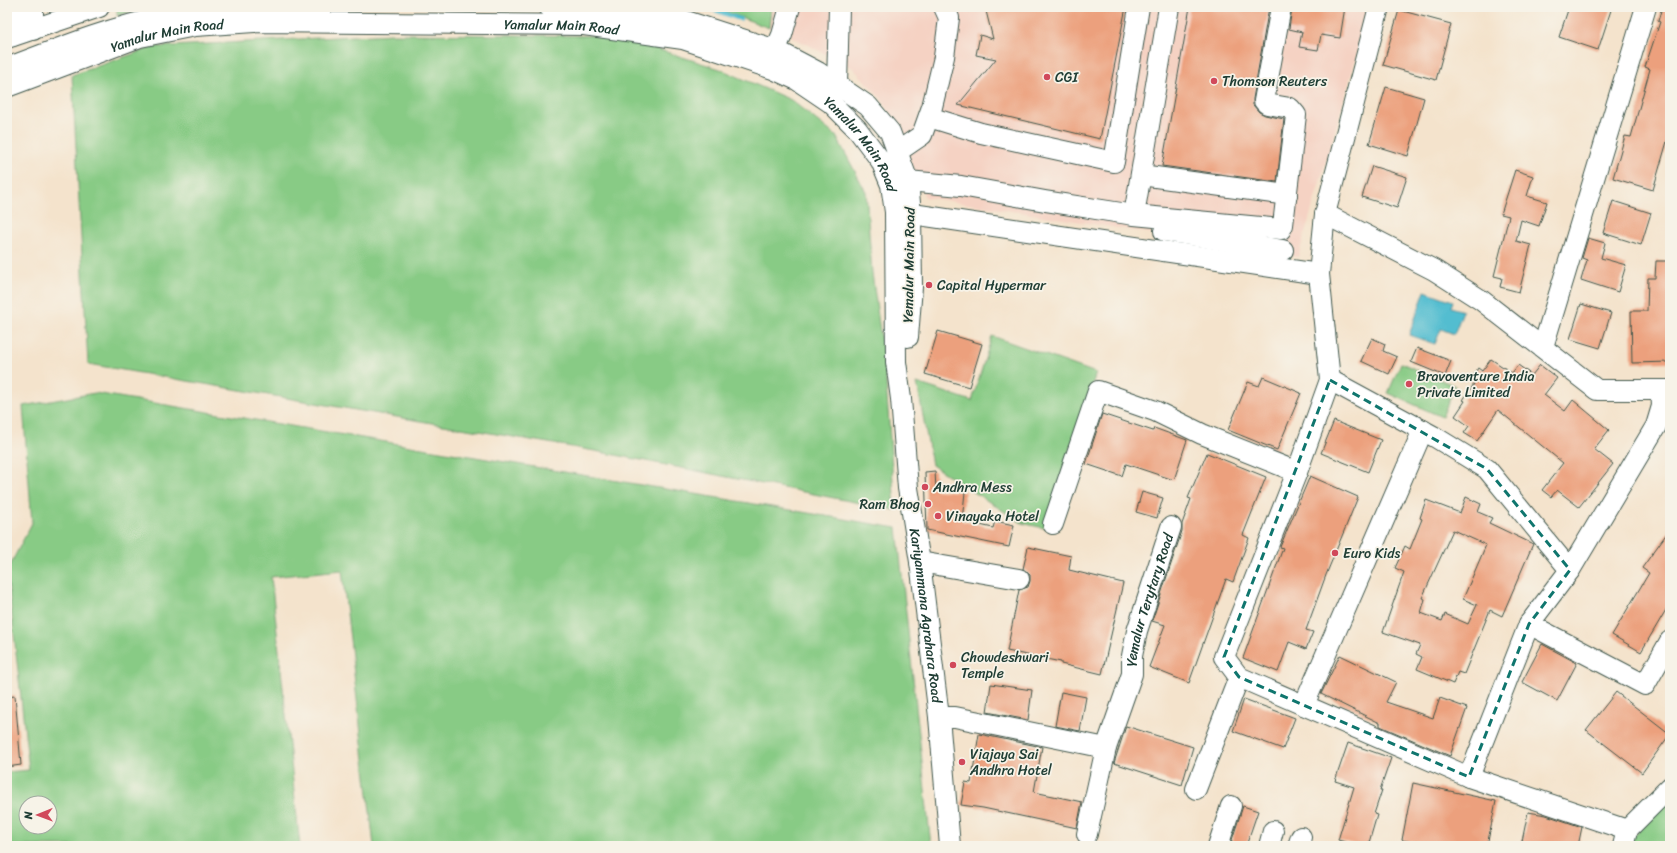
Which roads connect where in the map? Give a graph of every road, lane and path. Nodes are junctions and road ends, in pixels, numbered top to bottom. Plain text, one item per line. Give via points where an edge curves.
1 (14, 7) edge
2 (33, 7) edge
3 (99, 7) edge
4 (324, 7) edge
5 (549, 7) edge
6 (790, 7) edge
7 (839, 7) edge
8 (944, 7) edge
9 (1139, 7) edge
10 (1169, 7) edge
11 (1281, 7) edge
12 (1379, 7) edge
13 (1646, 7) edge
14 (610, 9) edge
15 (68, 12) edge
16 (585, 13) edge
17 (33, 30) junction
18 (10, 37) edge
19 (776, 50) junction
20 (767, 67) junction
21 (7, 68) edge
22 (837, 85) junction
23 (7, 87) edge
24 (929, 117) junction
25 (904, 148) junction
26 (1141, 175) junction
27 (900, 187) junction
28 (1287, 195) junction
29 (903, 213) junction
30 (1325, 214) junction
31 (1134, 215) junction
32 (1283, 250) dead end
33 (1319, 274) junction
34 (1542, 347) junction
35 (896, 362) joint
36 (1330, 380) junction
37 (1666, 390) edge
38 (901, 399) junction
39 (1423, 430) junction
40 (1296, 472) junction
41 (1053, 524) dead end
42 (1172, 527) dead end
43 (920, 562) junction
44 (1570, 570) junction
45 (1019, 579) dead end
46 (1529, 624) junction
47 (1670, 642) edge
48 (1239, 677) junction
49 (1304, 705) junction
50 (939, 717) junction
51 (1106, 748) junction
52 (1469, 777) junction
53 (1670, 787) edge
54 (1196, 789) dead end
55 (1231, 806) dead end
56 (1087, 834) dead end
57 (1625, 838) edge
58 (950, 846) edge
59 (1218, 846) edge

1 - 18 street
2 - 17 street
3 - 15 street
4 - 21 street, Yamalur Main Road via 236,9 167,16 128,25 66,45
5 - 16 street, Yamalur Main Road
6 - 19 street
7 - 22 street
8 - 24 street via 949,18 944,57
9 - 24 street via 1114,162 981,133
10 - 26 street
11 - 28 street via 1264,101 1267,104 1290,108 1296,115
12 - 30 street
13 - 34 street
14 - 16 street, Yamalur Main Road
14 - 19 street, Yamalur Main Road via 686,21
15 - 17 street
16 - 20 street, Yamalur Main Road via 683,39
16 - 23 street, Yamalur Main Road via 254,22 195,26 140,37
17 - 18 street
19 - 20 street
19 - 22 street, Yemalur Main Road
20 - 27 street, Yamalur Main Road via 797,80 831,103 856,129
22 - 25 street, Yemalur Main Road via 868,106
24 - 25 street via 922,135
25 - 27 street, Yemalur Main Road
26 - 28 street
26 - 31 street
27 - 29 street, Yemalur Main Road
27 - 31 street via 930,182
27 - 32 street
28 - 31 street via 1281,230
29 - 33 street
29 - 35 street, Yamalur Main Road
29 - 38 street, Yemalur Main Road via 912,287
30 - 33 street
30 - 34 street via 1434,270 1481,300
33 - 36 street
34 - 37 street via 1597,390
35 - 38 street, Kariyammana Agrahara Road
36 - 39 street
36 - 40 street
37 - 44 street via 1656,426
38 - 43 street, Kariyammana Agrahara Road via 908,488
39 - 44 street via 1487,469
39 - 49 street
40 - 41 street via 1098,391
40 - 48 street via 1224,657
42 - 51 street, Yemalur Terytary Road via 1137,631 1132,656 1132,674
43 - 45 street
43 - 50 street, Kariyammana Agrahara Road
44 - 46 street
46 - 47 street via 1645,686
46 - 52 street
48 - 49 street
48 - 54 street
49 - 52 street
50 - 51 street via 955,717
50 - 58 street, Kariyammana Agrahara Road
51 - 56 street, Yemalur Terytary Road
52 - 57 street
53 - 57 street
55 - 59 street

